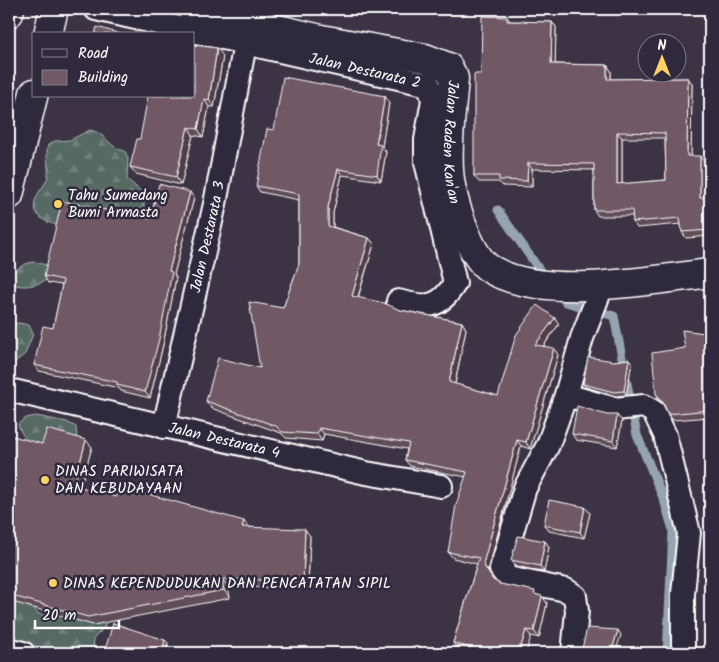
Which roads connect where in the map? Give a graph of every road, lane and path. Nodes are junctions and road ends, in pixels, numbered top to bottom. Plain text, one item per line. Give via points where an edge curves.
1 (10, 9) edge
2 (54, 9) edge
3 (96, 9) edge
4 (192, 9) edge
5 (9, 13) edge
6 (48, 32) edge
7 (194, 32) edge
8 (195, 32) edge
9 (245, 44) junction
10 (33, 98) edge
11 (9, 196) edge
12 (710, 273) edge
13 (598, 294) junction
14 (398, 301) dead end
15 (9, 390) edge
16 (566, 395) junction
17 (164, 427) junction
18 (441, 486) dead end
19 (9, 649) edge
20 (23, 653) edge
21 (573, 653) edge
22 (683, 653) edge

1 - 5 street
2 - 6 street
3 - 7 street, Jalan Destarata 2
4 - 13 street, Jalan Raden Kan'an via 322,39 425,58 448,66 454,78 449,169 460,217 476,253 489,268 518,281 540,286 567,285
8 - 9 street, Jalan Destarata 2
9 - 14 street, Jalan Destarata 2 via 429,85 433,100 426,162 455,282 450,291 431,307
9 - 17 street, Jalan Destarata 3 via 215,204
10 - 11 street
12 - 13 street
13 - 16 street
15 - 17 street, Jalan Destarata 4
16 - 21 street via 548,445 526,488 501,569 508,578 566,590 575,596 577,611
16 - 22 street via 625,407 644,406 654,412 665,435 688,533
17 - 18 street, Jalan Destarata 4
19 - 20 street

